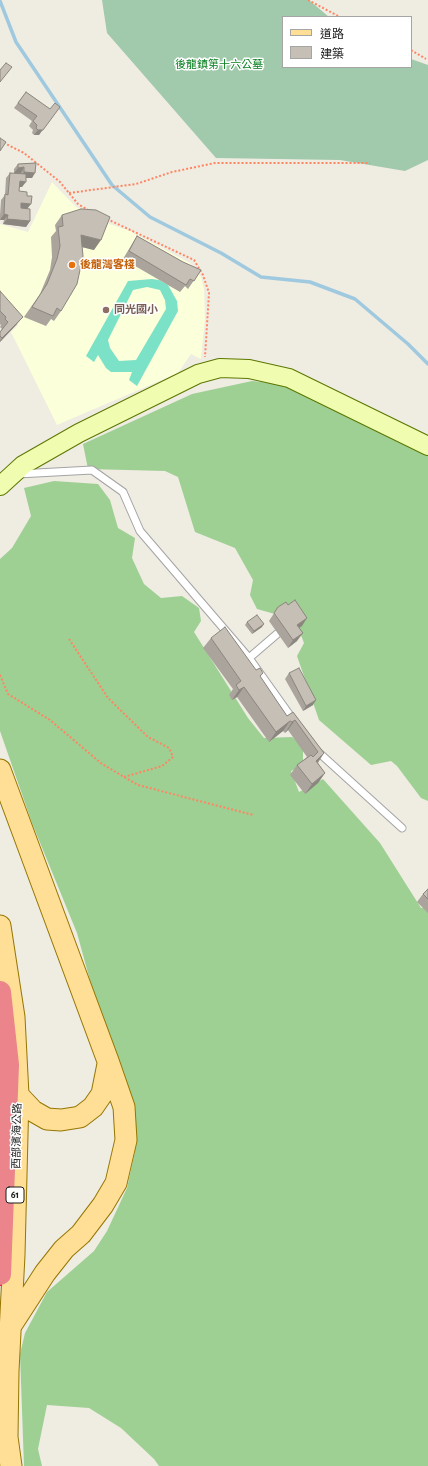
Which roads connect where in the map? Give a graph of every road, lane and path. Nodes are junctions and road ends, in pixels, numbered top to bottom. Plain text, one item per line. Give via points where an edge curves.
1 (308, 0) edge
2 (338, 16) edge
3 (412, 51) edge
4 (426, 60) dead end
5 (0, 141) edge
6 (370, 163) dead end
7 (69, 193) junction
8 (90, 211) edge
9 (103, 217) edge
10 (198, 374) junction
11 (428, 446) edge
12 (6, 480) edge
13 (277, 634) dead end
14 (68, 639) dead end
15 (249, 658) junction
16 (0, 675) edge
17 (298, 727) edge
18 (311, 746) edge
19 (0, 770) edge
20 (124, 777) junction
21 (253, 815) dead end
22 (402, 828) dead end
23 (0, 926) edge
24 (0, 992) edge
25 (108, 1061) junction
26 (18, 1095) junction
27 (0, 1274) edge
28 (10, 1327) junction
29 (11, 1466) edge

1 - 2 path
3 - 4 path
5 - 7 path via 24,153 60,182
6 - 7 path via 215,163 172,172 136,184
7 - 8 path via 78,204
9 - 10 path via 194,260 209,293 205,359
10 - 11 main road via 220,368 249,369 289,378
10 - 12 main road via 79,433 23,465
12 - 15 lane via 92,470 123,492 140,531
13 - 15 lane
14 - 20 path via 108,698 148,737 169,748 173,757 162,766
15 - 17 lane
16 - 20 path via 8,694 50,720 102,764
18 - 22 lane
19 - 25 main road
20 - 21 path via 138,785
23 - 26 main road, 西部濱海公路 / 61 via 14,1017
24 - 27 highway, 61 via 8,1065
25 - 26 main road via 102,1094 93,1107 80,1117 47,1119 33,1111
25 - 28 main road via 124,1107 126,1140 116,1183 96,1216 59,1255
26 - 28 main road, 西部濱海公路 / 61
28 - 29 main road, 西部濱海公路 / 61 via 8,1437

